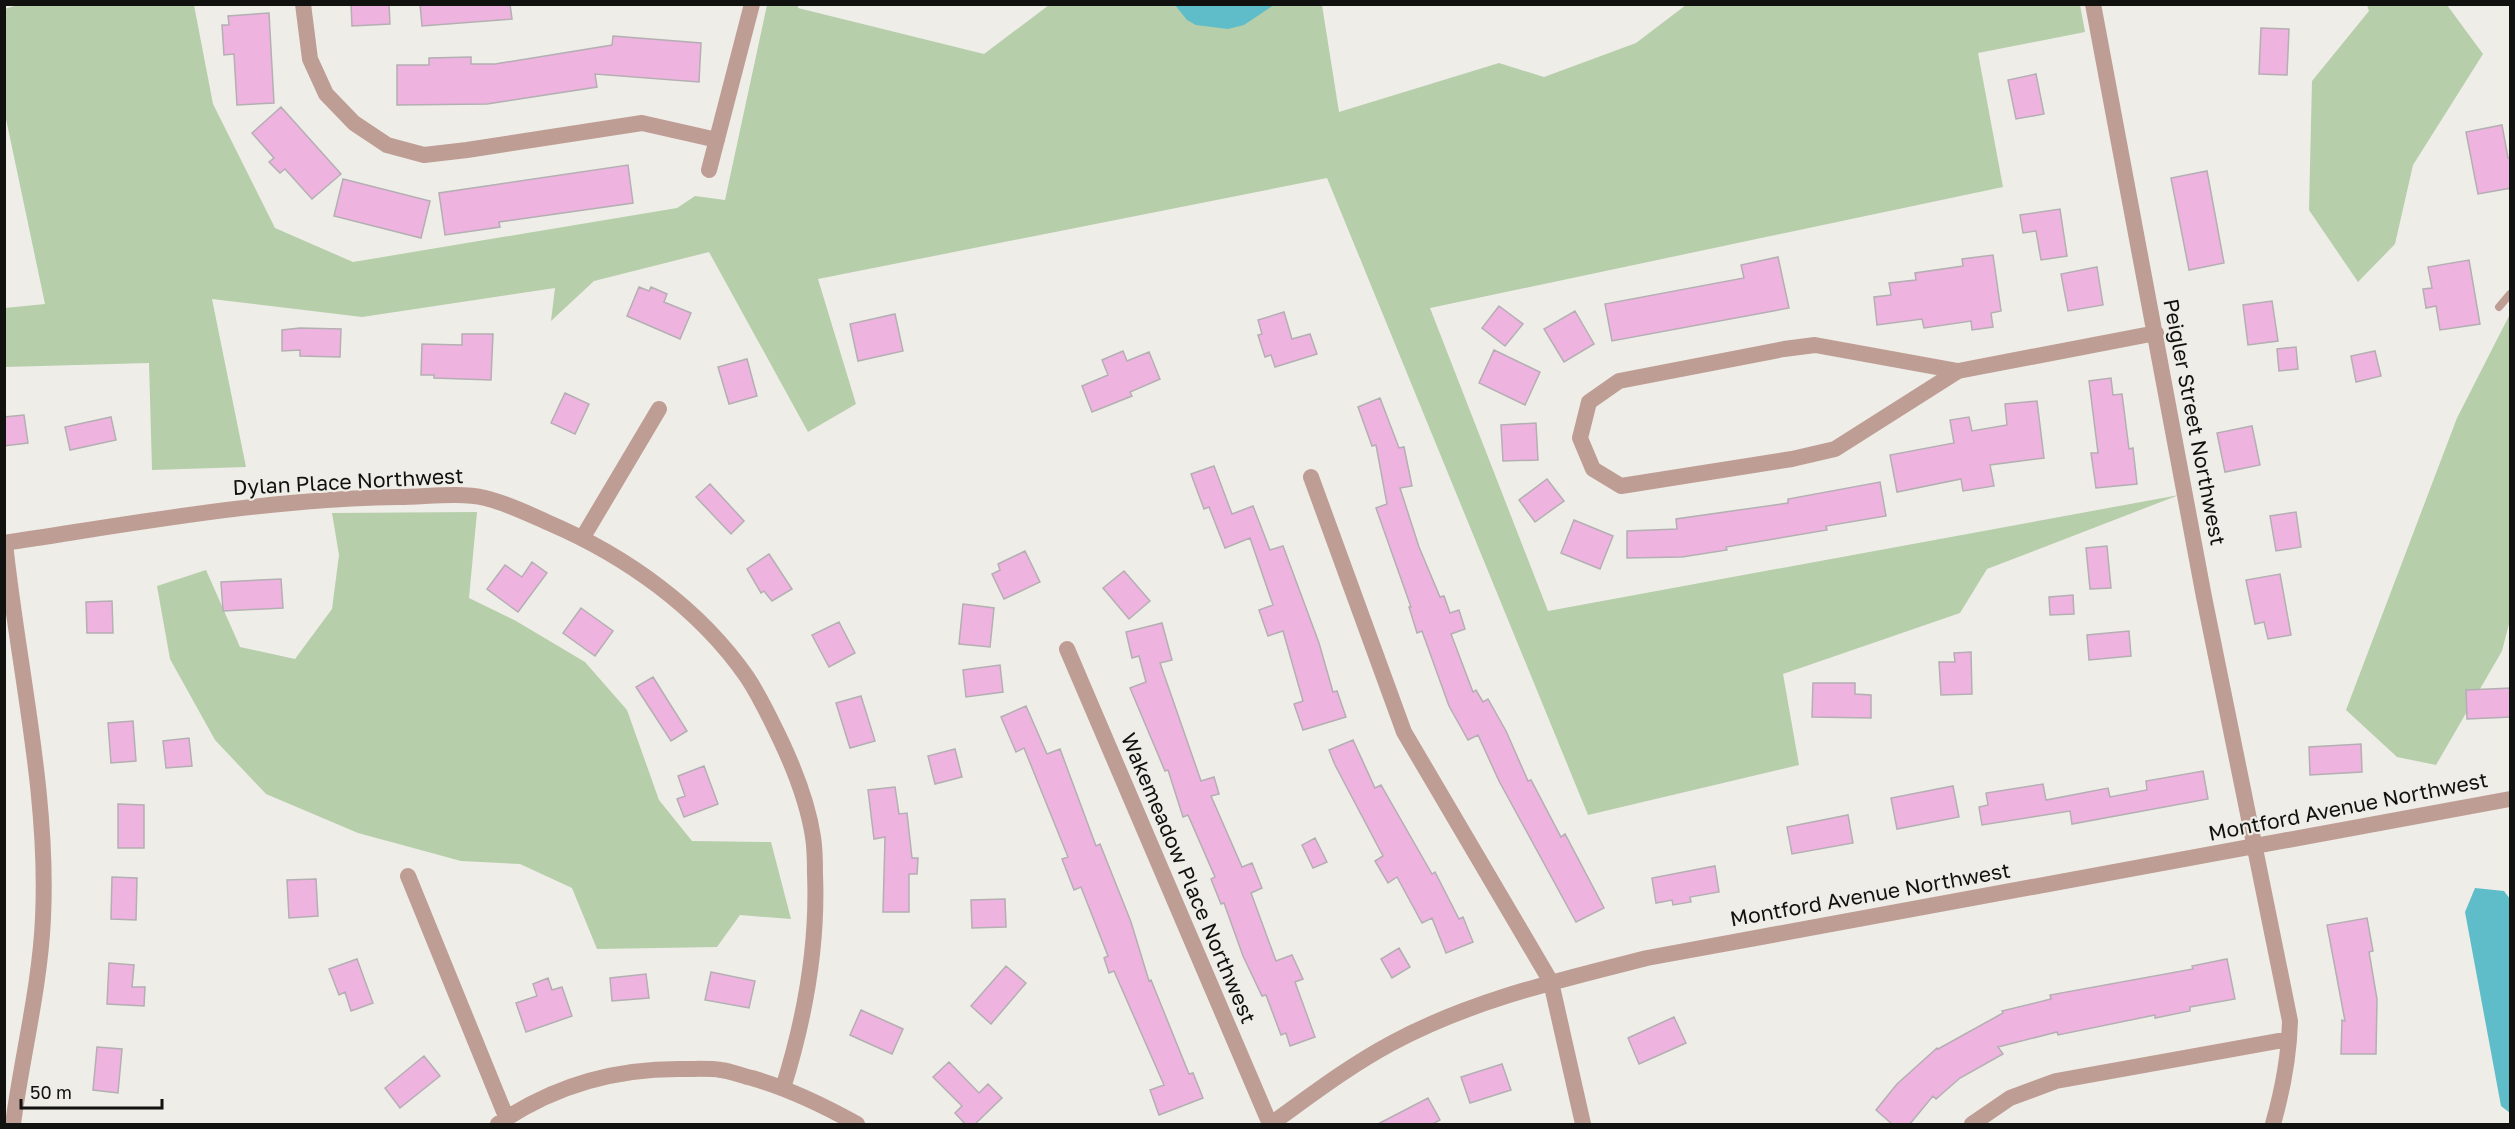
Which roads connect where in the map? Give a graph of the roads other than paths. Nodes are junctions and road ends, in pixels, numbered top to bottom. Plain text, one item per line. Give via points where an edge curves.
1 (303, 4) edge
2 (752, 4) edge
3 (2093, 4) edge
4 (717, 140) junction
5 (709, 170) dead end
6 (2511, 294) edge
7 (2499, 307) dead end
8 (2156, 333) junction
9 (1958, 371) junction
10 (659, 409) dead end
11 (1311, 477) dead end
12 (583, 537) junction
13 (5, 543) edge
14 (1067, 649) dead end
15 (2511, 799) edge
16 (2254, 847) junction
17 (408, 876) dead end
18 (1551, 982) junction
19 (2289, 1039) junction
20 (783, 1088) junction
21 (502, 1122) edge
22 (13, 1125) edge
23 (857, 1125) edge
24 (1270, 1125) edge
25 (1583, 1125) edge
26 (1972, 1125) edge
27 (2273, 1125) edge

1 - 4 street via 310,59 326,94 354,123 387,145 424,155 642,123
2 - 4 street
3 - 8 street, Peigler Street Northwest
4 - 5 street
6 - 7 lane
8 - 9 street
8 - 16 street, Peigler Street Northwest
9 - 9 street via 1815,345 1784,349 1619,381 1589,402 1580,438 1593,469 1621,486 1792,459 1835,449
10 - 12 street
11 - 18 street via 1404,732
12 - 13 street, Dylan Place Northwest via 484,498 423,497 241,506
12 - 20 street, Dylan Place Northwest via 641,573 699,620 724,646 764,704 792,765 814,838 817,916 807,991
13 - 22 street via 43,859 42,930
14 - 24 street, Wakemeadow Place Northwest
15 - 16 street, Montford Avenue Northwest
16 - 18 street, Montford Avenue Northwest via 1647,958
16 - 19 street, Peigler Street Northwest via 2290,1021
17 - 21 street
18 - 24 street, Montford Avenue Northwest via 1476,1005 1392,1043
18 - 25 street
19 - 26 street via 2056,1081 2010,1098
19 - 27 street, Peigler Street Northwest via 2284,1086
20 - 21 street via 721,1070 625,1071 559,1090
20 - 23 street via 823,1104

